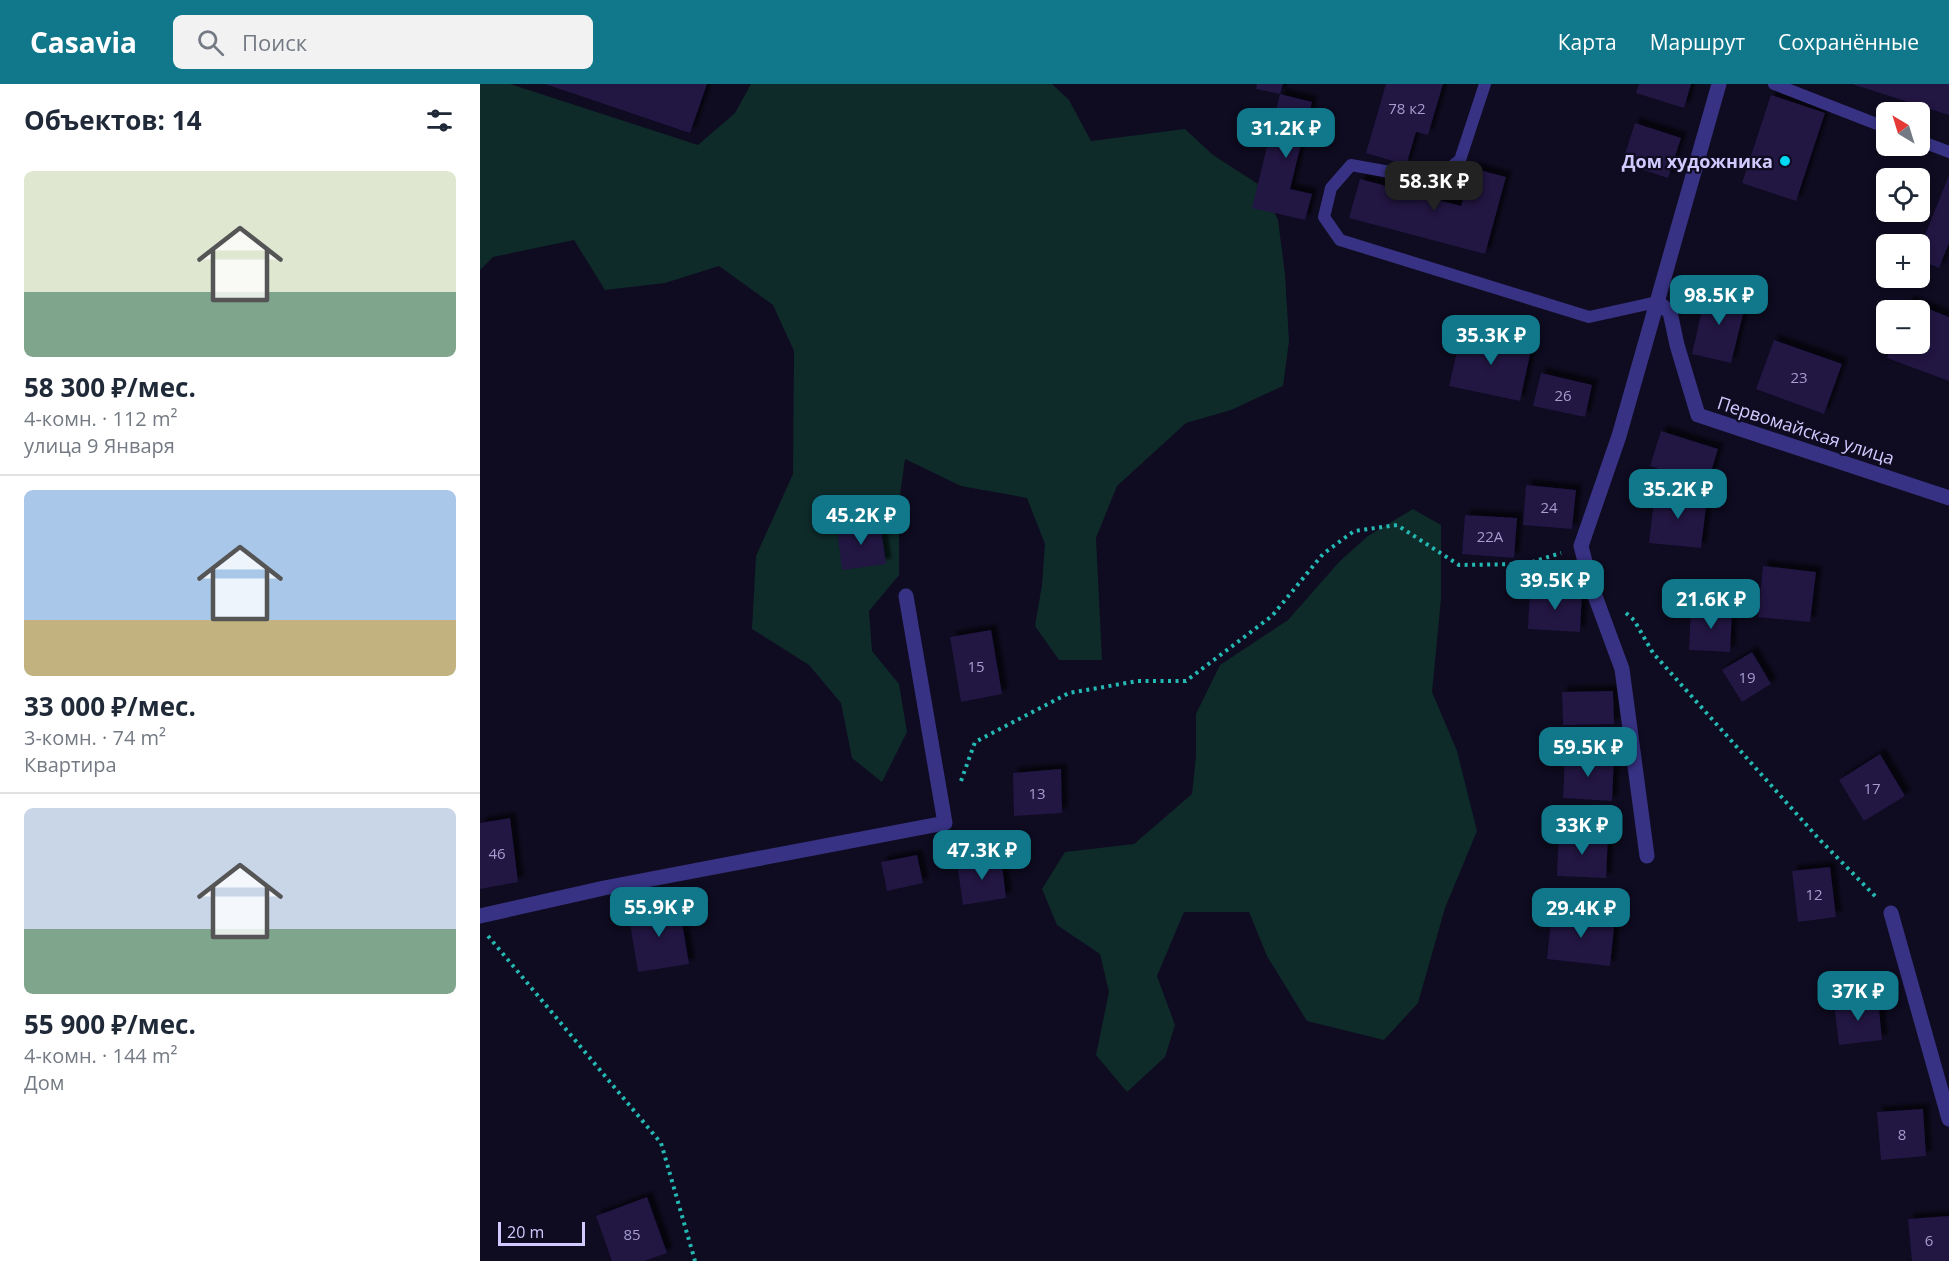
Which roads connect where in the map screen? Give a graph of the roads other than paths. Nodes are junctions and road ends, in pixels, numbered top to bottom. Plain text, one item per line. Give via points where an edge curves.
1 (1485, 84) edge
2 (1719, 84) edge
3 (1774, 84) edge
4 (1876, 124) edge
5 (1930, 145) edge
6 (1949, 152) edge
7 (1657, 302) junction
8 (1949, 498) edge
9 (906, 596) dead end
10 (1647, 856) dead end
11 (1891, 913) road end
12 (480, 916) edge
13 (1949, 1119) edge

1 - 7 lane via 1460,160 1434,180 1351,165 1331,188 1324,217 1340,240 1590,317
2 - 7 street
3 - 4 lane
5 - 6 lane
7 - 8 street, Первомайская улица via 1670,312 1698,415
7 - 10 street via 1619,436 1581,546 1622,669
9 - 12 street via 945,824 604,888
11 - 13 street

